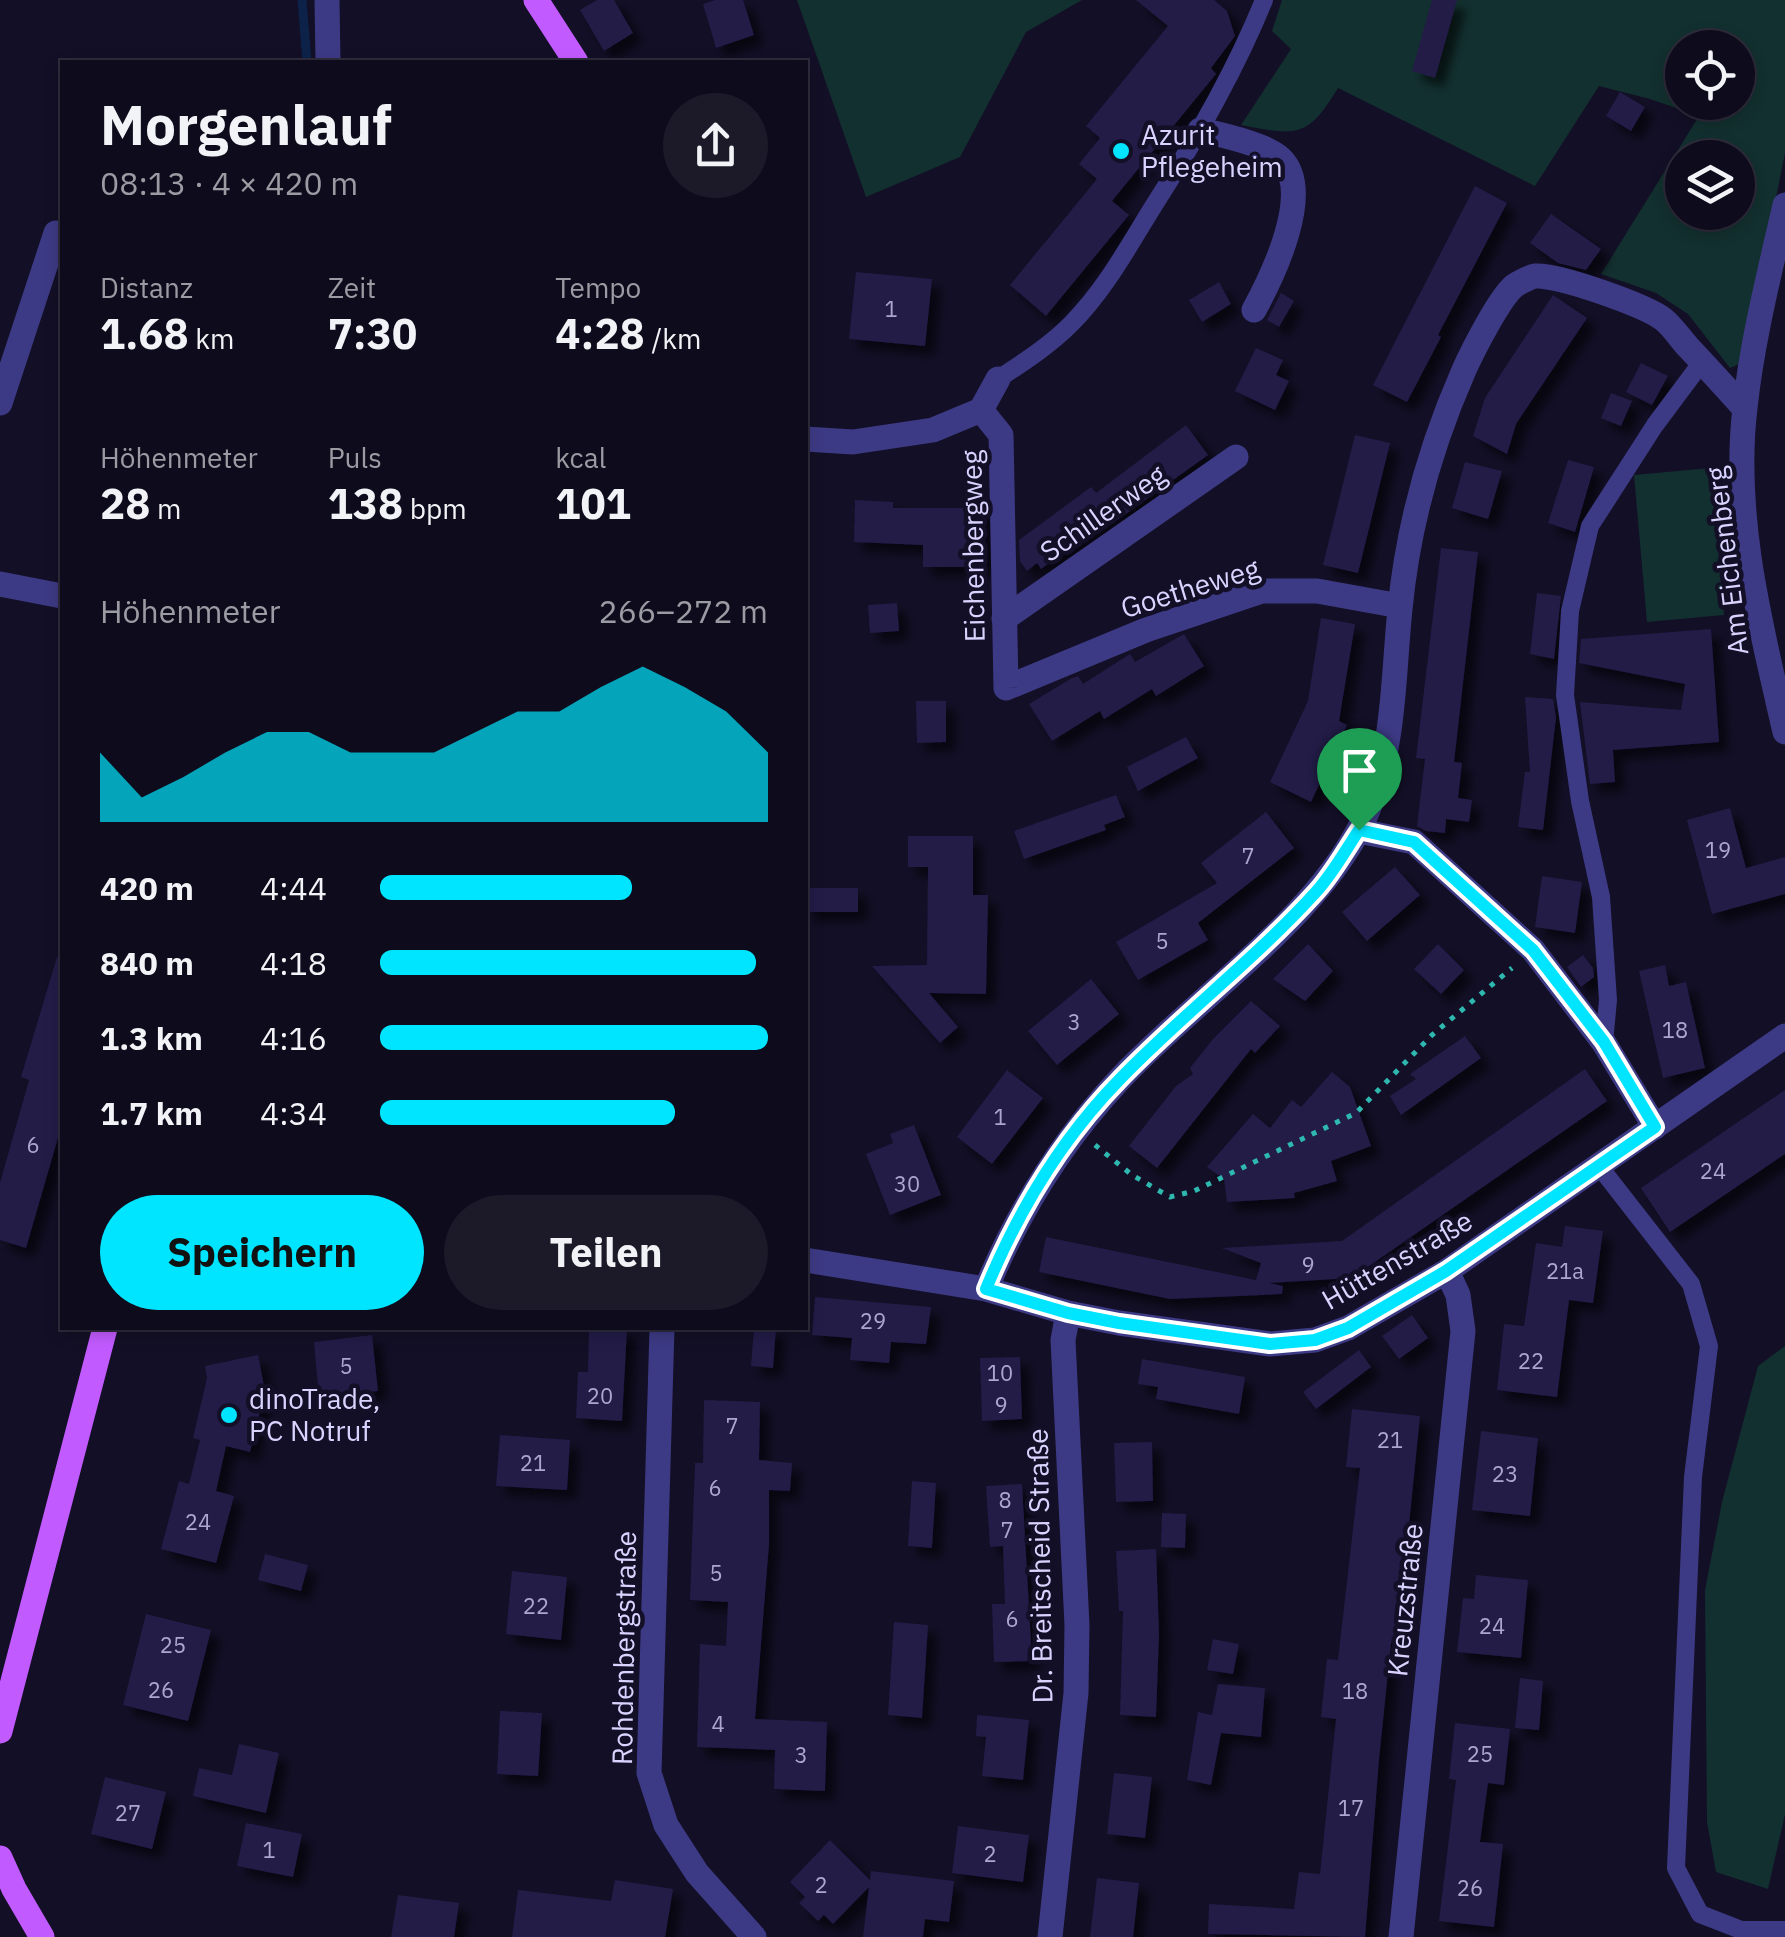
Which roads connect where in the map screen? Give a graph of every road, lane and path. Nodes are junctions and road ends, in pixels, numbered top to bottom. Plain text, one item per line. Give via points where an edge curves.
1 (327, 0) edge
2 (536, 0) edge
3 (1264, 0) edge
4 (328, 60) edge
5 (575, 60) edge
6 (1200, 130) junction
7 (1785, 205) edge
8 (56, 232) dead end
9 (1254, 310) dead end
10 (1702, 362) junction
11 (998, 379) joint
12 (0, 404) edge
13 (1744, 408) junction
14 (981, 410) junction
15 (808, 439) edge
16 (1236, 456) dead end
17 (0, 584) edge
18 (60, 596) edge
19 (1400, 606) junction
20 (1004, 619) junction
21 (1006, 688) joint
22 (1785, 732) edge
23 (1359, 830) junction
24 (1533, 950) junction
25 (1785, 1036) edge
26 (1604, 1042) junction
27 (1655, 1127) junction
28 (1077, 1129) junction
29 (1598, 1166) junction
30 (808, 1260) edge
31 (1446, 1271) junction
32 (986, 1289) junction
33 (1068, 1313) junction
34 (104, 1330) edge
35 (662, 1330) edge
36 (0, 1731) edge
37 (0, 1858) edge
38 (1785, 1930) edge
39 (42, 1937) edge
40 (754, 1937) edge
41 (1050, 1937) edge
42 (1400, 1937) edge

1 - 4 street
2 - 5 main road
3 - 6 lane, Eichenbergweg
6 - 9 street via 1278,155 1290,169 1288,224 1276,268
6 - 11 lane, Eichenbergweg via 1074,321
7 - 13 street, Am Eichenberg
8 - 12 street
10 - 13 street
10 - 19 street via 1663,319 1637,306 1534,276 1513,287 1474,349 1438,430
10 - 26 lane via 1590,526 1570,612 1564,694 1600,898 1608,1000
11 - 14 street, Eichenbergweg
13 - 22 street, Am Eichenberg via 1742,492 1758,612
14 - 15 street, Eichenbergweg via 894,438
14 - 20 street, Eichenbergweg via 1000,435
16 - 20 street, Schillerweg
17 - 18 street
19 - 21 street, Goetheweg via 1317,591 1262,591
19 - 23 street via 1390,738
20 - 21 street, Eichenbergweg
23 - 24 street via 1414,842
23 - 28 street via 1318,892 1120,1079
24 - 26 street
24 - 28 path via 1432,1035 1356,1113 1194,1191 1170,1196 1132,1175
25 - 27 street, Hüttenstraße
26 - 27 street
27 - 29 street, Hüttenstraße
28 - 32 street via 1034,1190
29 - 31 street, Hüttenstraße
29 - 38 lane via 1691,1284 1709,1346 1693,1477 1676,1868 1700,1914 1742,1930
30 - 32 street, Hüttenstraße
31 - 33 street, Hüttenstraße via 1315,1340 1270,1344
31 - 42 street, Kreuzstraße via 1458,1295 1462,1331
32 - 33 street, Hüttenstraße
33 - 41 street, Dr. Breitscheid Straße via 1063,1340 1076,1693
34 - 36 main road
35 - 40 street, Rohdenbergstraße via 649,1773 666,1825 697,1873
37 - 39 main road

